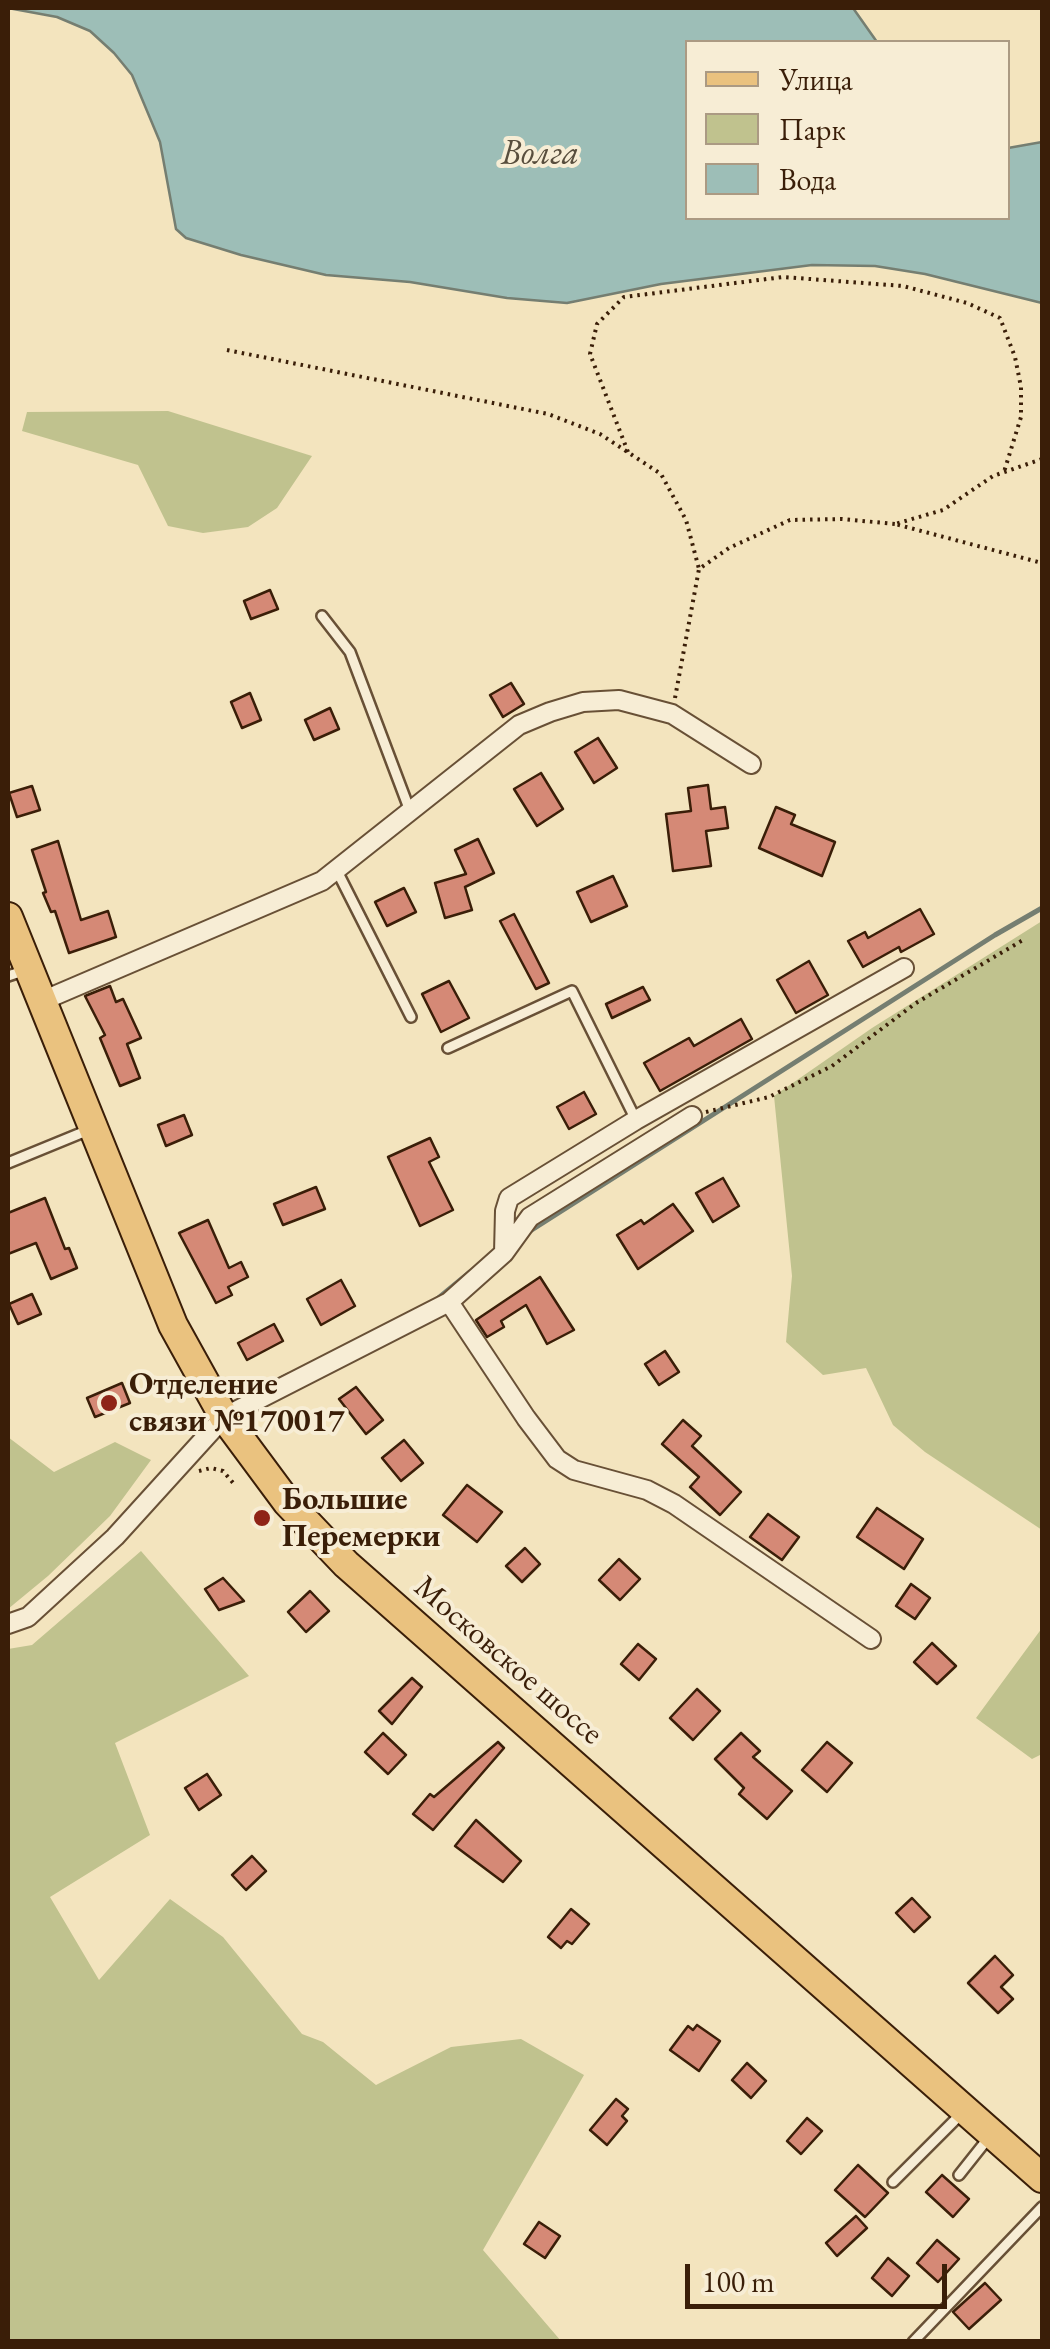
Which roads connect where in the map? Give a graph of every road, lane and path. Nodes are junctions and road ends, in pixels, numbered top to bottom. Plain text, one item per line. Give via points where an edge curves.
1 (227, 350) dead end
2 (628, 452) junction
3 (1042, 459) edge
4 (1004, 472) junction
5 (895, 524) junction
6 (1042, 563) edge
7 (699, 568) junction
8 (322, 616) dead end
9 (672, 714) junction
10 (751, 764) dead end
11 (410, 811) junction
12 (336, 869) junction
13 (8, 917) edge
14 (1023, 940) dead end
15 (904, 968) dead end
16 (18, 972) edge
17 (42, 1001) junction
18 (411, 1017) dead end
19 (448, 1048) dead end
20 (692, 1116) joint
21 (636, 1120) junction
22 (93, 1128) junction
23 (8, 1163) edge
24 (504, 1253) junction
25 (448, 1302) junction
26 (224, 1417) junction
27 (190, 1478) dead end
28 (234, 1484) dead end
29 (8, 1624) edge
30 (871, 1639) dead end
31 (964, 2110) junction
32 (992, 2134) junction
33 (959, 2175) dead end
34 (1042, 2178) edge
35 (893, 2182) dead end
36 (1042, 2208) edge
37 (912, 2342) edge

1 - 2 path via 548,414
2 - 4 path via 590,354 597,324 624,297 783,277 903,286 1000,318 1021,387 1021,417
2 - 7 path via 660,474 686,520
3 - 4 path
4 - 5 path via 943,510
5 - 6 path
5 - 7 path via 790,520
7 - 9 path
8 - 11 lane via 350,652
9 - 10 street
9 - 11 street via 619,700 550,712 519,725
11 - 12 street
12 - 17 street via 322,881
12 - 18 lane
13 - 16 main road, Московское шоссе
14 - 20 path via 916,1003 832,1066 769,1096
15 - 21 street
16 - 17 main road, Московское шоссе
17 - 22 main road, Московское шоссе
19 - 21 lane via 572,991
20 - 24 street via 530,1217
21 - 24 street via 508,1198
22 - 23 lane
22 - 26 main road, Московское шоссе via 173,1325
24 - 25 street
25 - 26 street
25 - 30 street via 558,1459 674,1504
26 - 29 street via 115,1538 28,1617
26 - 31 main road, Московское шоссе via 287,1502 346,1564
27 - 28 path via 211,1468
31 - 32 main road, Московское шоссе
31 - 35 lane
32 - 33 lane
32 - 34 main road, Московское шоссе
36 - 37 lane

